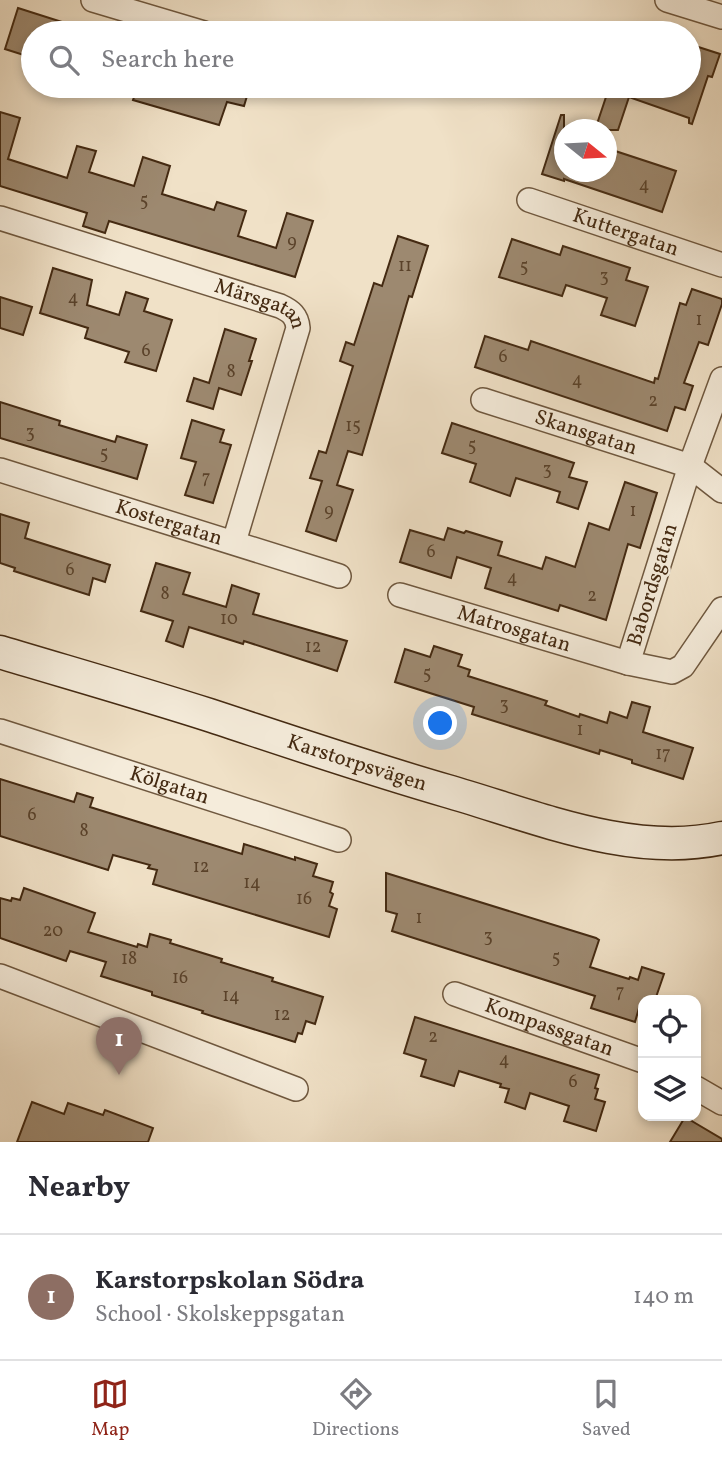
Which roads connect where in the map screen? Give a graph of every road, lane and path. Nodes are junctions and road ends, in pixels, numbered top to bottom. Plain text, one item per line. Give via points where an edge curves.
1 (93, 0) edge
2 (667, 0) edge
3 (719, 10) edge
4 (164, 21) edge
5 (529, 200) dead end
6 (0, 218) edge
7 (722, 265) edge
8 (722, 379) edge
9 (483, 400) dead end
10 (690, 466) junction
11 (0, 470) edge
12 (722, 491) edge
13 (234, 542) junction
14 (339, 576) dead end
15 (400, 595) dead end
16 (722, 609) edge
17 (0, 652) edge
18 (628, 663) junction
19 (0, 731) edge
20 (722, 838) edge
21 (339, 840) dead end
22 (0, 976) edge
23 (454, 994) dead end
24 (638, 1059) edge
25 (296, 1089) dead end
26 (701, 1091) edge
27 (722, 1103) edge

1 - 4 street
2 - 3 street
5 - 7 street, Kuttergatan
6 - 13 street, Märsgatan via 280,306 297,319
8 - 10 street, Babordsgatan
9 - 10 street, Skansgatan
10 - 12 street
10 - 18 street, Babordsgatan
11 - 13 street, Kostergatan
13 - 14 street, Kostergatan
15 - 18 street, Matrosgatan
16 - 18 street, Babordsgatan via 683,666 672,672
17 - 20 street, Karstorpsvägen via 571,827 653,844
19 - 21 street, Kölgatan
22 - 25 street
23 - 24 street, Kompassgatan
26 - 27 street

